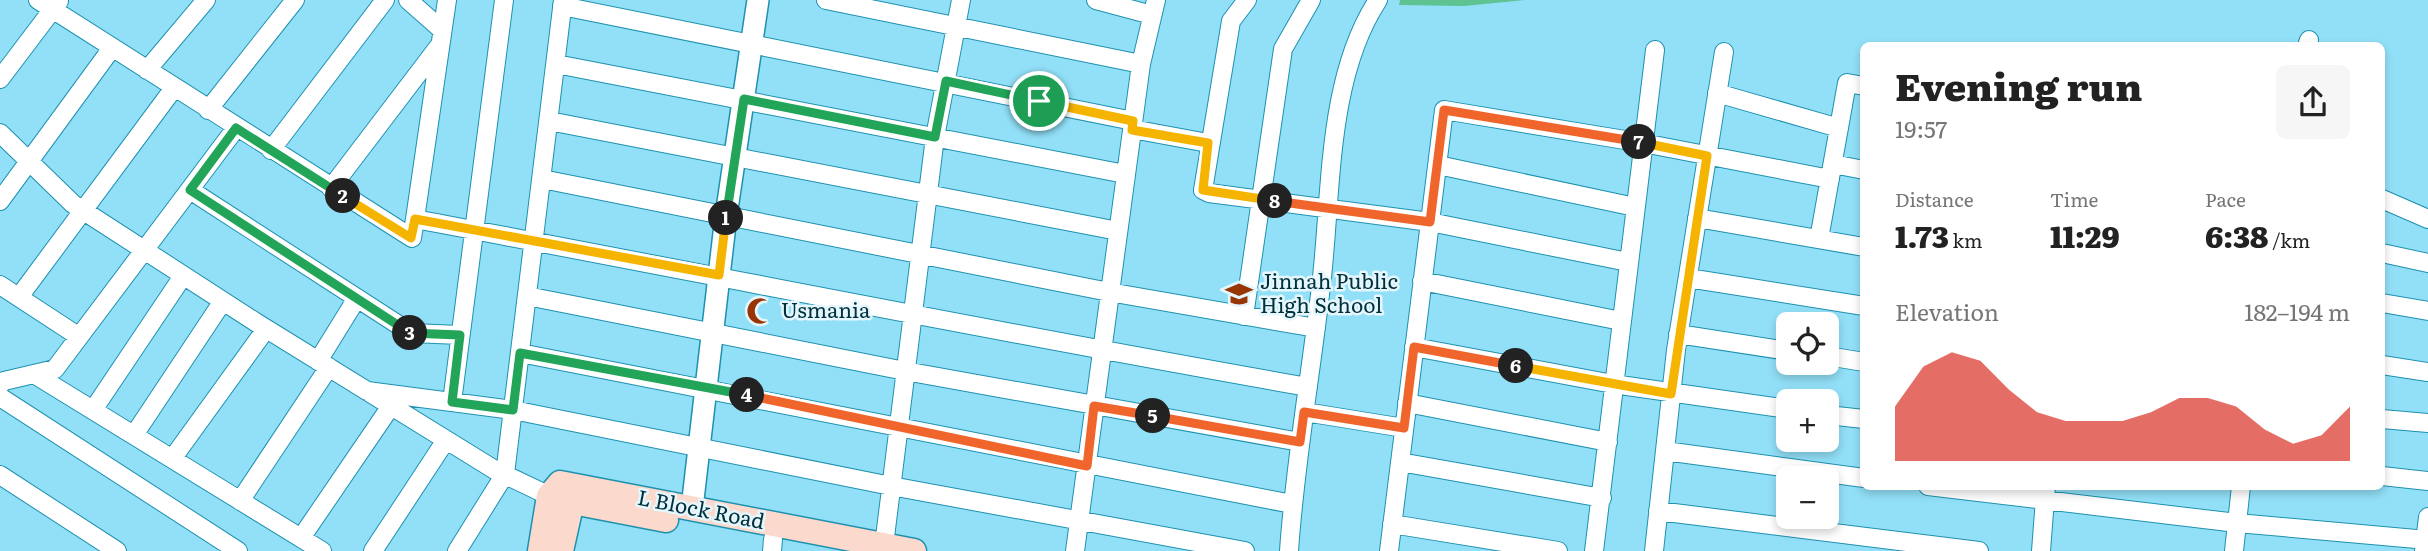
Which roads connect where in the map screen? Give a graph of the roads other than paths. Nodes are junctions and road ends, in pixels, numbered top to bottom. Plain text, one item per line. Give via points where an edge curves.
1 (206, 0) edge
2 (295, 0) edge
3 (385, 0) edge
4 (408, 0) edge
5 (447, 0) edge
6 (504, 0) edge
7 (758, 0) edge
8 (826, 0) edge
9 (961, 0) edge
10 (1096, 0) edge
11 (1247, 0) edge
12 (1311, 0) edge
13 (1378, 0) edge
14 (50, 3) edge
15 (563, 3) edge
16 (1154, 8) edge
17 (956, 27) junction
18 (441, 37) junction
19 (752, 43) junction
20 (112, 48) junction
21 (1655, 50) dead end
22 (1724, 52) dead end
23 (555, 64) junction
24 (1140, 64) junction
25 (147, 70) junction
26 (0, 79) edge
27 (946, 81) junction
28 (1860, 85) edge
29 (174, 88) junction
30 (1717, 93) junction
31 (744, 99) junction
32 (208, 110) junction
33 (549, 121) junction
34 (1132, 125) junction
35 (236, 128) junction
36 (1839, 128) junction
37 (0, 133) edge
38 (935, 137) junction
39 (1208, 143) junction
40 (1643, 143) junction
41 (271, 150) junction
42 (1707, 156) junction
43 (735, 157) junction
44 (28, 162) junction
45 (1437, 165) junction
46 (1860, 170) edge
47 (1831, 172) junction
48 (1125, 174) junction
49 (542, 179) junction
50 (331, 188) junction
51 (190, 190) junction
52 (928, 194) junction
53 (1261, 199) junction
54 (2385, 200) edge
55 (0, 201) edge
56 (1328, 207) junction
57 (1635, 207) junction
58 (83, 211) junction
59 (726, 216) junction
60 (1697, 218) junction
61 (415, 219) junction
62 (2428, 219) edge
63 (1430, 222) junction
64 (474, 230) junction
65 (1118, 231) junction
66 (1819, 239) junction
67 (534, 242) junction
68 (1860, 246) edge
69 (145, 251) junction
70 (2385, 254) edge
71 (920, 255) junction
72 (1628, 262) junction
73 (2428, 263) edge
74 (719, 275) junction
75 (183, 276) junction
76 (1688, 278) junction
77 (1422, 281) junction
78 (0, 285) edge
79 (1109, 292) junction
80 (527, 296) junction
81 (19, 297) junction
82 (357, 298) junction
83 (223, 301) junction
84 (2385, 304) edge
85 (1860, 305) edge
86 (2428, 311) edge
87 (912, 315) junction
88 (1244, 316) junction
89 (1621, 321) junction
90 (1316, 328) junction
91 (266, 329) junction
92 (713, 332) junction
93 (1678, 334) junction
94 (460, 335) junction
95 (78, 336) junction
96 (1414, 347) junction
97 (1776, 349) edge
98 (1101, 351) junction
99 (520, 353) junction
100 (1839, 358) edge
101 (1860, 361) edge
102 (323, 364) junction
103 (2385, 365) edge
104 (905, 371) junction
105 (2428, 372) edge
106 (34, 374) junction
107 (1612, 384) junction
108 (1, 385) edge
109 (707, 387) junction
110 (1308, 387) junction
111 (367, 391) junction
112 (1671, 394) junction
113 (452, 402) junction
114 (1407, 403) junction
115 (391, 405) junction
116 (1094, 406) junction
117 (1776, 407) edge
118 (93, 410) junction
119 (513, 410) junction
120 (1304, 412) junction
121 (1839, 416) edge
122 (1860, 419) edge
123 (2385, 419) edge
124 (2428, 423) edge
125 (899, 426) junction
126 (1404, 428) junction
127 (134, 435) junction
128 (446, 440) junction
129 (1300, 442) junction
130 (1608, 442) junction
131 (700, 447) junction
132 (1665, 451) junction
133 (172, 459) junction
134 (1400, 462) junction
135 (1087, 466) junction
136 (505, 474) junction
137 (0, 475) edge
138 (2385, 476) edge
139 (1860, 477) edge
140 (2428, 481) edge
141 (891, 486) junction
142 (1987, 490) edge
143 (2241, 490) edge
144 (2046, 494) edge
145 (1602, 498) junction
146 (240, 500) junction
147 (560, 501) junction
148 (1292, 504) junction
149 (692, 508) junction
150 (1658, 511) junction
151 (2428, 517) edge
152 (1079, 521) junction
153 (2237, 523) junction
154 (1392, 524) junction
155 (301, 538) junction
156 (2426, 544) edge
157 (773, 545) edge
158 (884, 545) junction
159 (117, 551) edge
160 (238, 551) edge
161 (322, 551) edge
162 (373, 551) edge
163 (457, 551) edge
164 (540, 551) edge
165 (561, 551) edge
166 (832, 551) edge
167 (914, 551) edge
168 (1075, 551) edge
169 (1245, 551) edge
170 (1289, 551) edge
171 (1389, 551) edge
172 (1558, 551) edge
173 (1594, 551) edge
174 (1654, 551) edge
175 (1979, 551) edge
176 (2041, 551) edge
177 (2234, 551) edge

1 - 25 street
2 - 32 street
3 - 41 street
4 - 18 street
5 - 18 street
6 - 64 street
7 - 19 street
8 - 17 street
9 - 17 street
10 - 16 street
11 - 39 street via 1231,22
12 - 53 street via 1283,49
13 - 56 street via 1351,57 1334,138
14 - 20 street
14 - 26 street
15 - 19 street
15 - 23 street
16 - 24 street
17 - 24 street
17 - 27 street
18 - 50 street
18 - 61 street
19 - 27 street
19 - 31 street
20 - 25 street
20 - 44 street
21 - 40 street
22 - 30 street
23 - 31 street
23 - 33 street
24 - 34 street
25 - 29 street
27 - 34 street
27 - 38 street
28 - 36 street via 1847,83
29 - 32 street
29 - 58 street
30 - 36 street
30 - 42 street
31 - 38 street
31 - 43 street
32 - 35 street
33 - 43 street
33 - 49 street
34 - 39 street
34 - 48 street
35 - 41 street
35 - 51 street
36 - 47 street
37 - 44 street
38 - 48 street
38 - 52 street
39 - 53 street via 1203,190
40 - 42 street
40 - 45 street via 1444,110
40 - 57 street
41 - 50 street
42 - 47 street
42 - 60 street
43 - 52 street
43 - 59 street
44 - 55 street
44 - 58 street
45 - 57 street
45 - 63 street
46 - 47 street
47 - 66 street
48 - 65 street
49 - 59 street
49 - 67 street
50 - 61 street via 411,238
51 - 69 street
51 - 82 street
52 - 65 street
52 - 71 street
53 - 56 street
53 - 88 street
54 - 62 street
56 - 63 street
56 - 90 street
57 - 72 street
58 - 69 street
58 - 81 street
59 - 71 street
59 - 74 street
60 - 66 street
60 - 76 street
61 - 64 street
63 - 72 street
63 - 77 street
64 - 67 street
64 - 94 street
65 - 79 street
66 - 68 street
67 - 74 street
67 - 80 street
69 - 75 street
69 - 95 street
70 - 73 street
71 - 79 street
71 - 87 street
72 - 89 street
74 - 87 street
74 - 92 street
75 - 83 street
75 - 118 street
76 - 85 street
76 - 93 street
77 - 89 street
77 - 96 street
78 - 81 street
79 - 88 street
79 - 98 street
80 - 92 street
80 - 99 street
81 - 95 street
82 - 94 street via 411,333
82 - 102 street
83 - 91 street
83 - 127 street
84 - 86 street
87 - 98 street
87 - 104 street
88 - 90 street
89 - 107 street
90 - 110 street
91 - 102 street
91 - 133 street
92 - 104 street
92 - 109 street
93 - 97 street
93 - 112 street
94 - 113 street
95 - 106 street via 55,369
96 - 107 street
96 - 114 street
98 - 110 street
98 - 116 street
99 - 109 street
99 - 119 street
100 - 101 street
102 - 111 street
102 - 146 street
103 - 105 street
104 - 116 street
104 - 125 street
106 - 108 street
106 - 118 street
107 - 112 street
107 - 130 street
108 - 160 street
109 - 125 street
109 - 131 street
110 - 120 street
111 - 113 street
111 - 115 street
112 - 117 street
112 - 132 street
113 - 119 street
114 - 126 street
114 - 130 street
115 - 128 street
115 - 155 street
116 - 129 street
116 - 135 street
118 - 127 street
119 - 131 street
119 - 136 street
120 - 126 street
120 - 129 street
121 - 122 street
123 - 124 street
125 - 135 street
125 - 141 street
126 - 134 street
127 - 133 street
128 - 136 street
128 - 162 street
129 - 148 street
130 - 145 street
131 - 141 street
131 - 149 street
132 - 139 street
132 - 150 street
133 - 146 street
134 - 145 street
134 - 154 street
135 - 148 street
135 - 152 street
136 - 147 street
136 - 163 street
137 - 159 street
138 - 140 street
141 - 152 street
141 - 158 street
142 - 144 street
143 - 153 street
144 - 153 street
144 - 176 street
145 - 173 street
146 - 155 street
147 - 149 main road, L Block Road via 560,483 569,483
147 - 157 main road, L Block Road
147 - 164 main road
147 - 165 main road
148 - 170 street
149 - 158 main road, L Block Road
150 - 174 street
150 - 175 street
151 - 156 street
152 - 168 street
152 - 169 street
153 - 156 street
153 - 177 street
154 - 171 street
154 - 172 street
155 - 161 street
157 - 166 main road, L Block Road
158 - 167 main road, L Block Road

